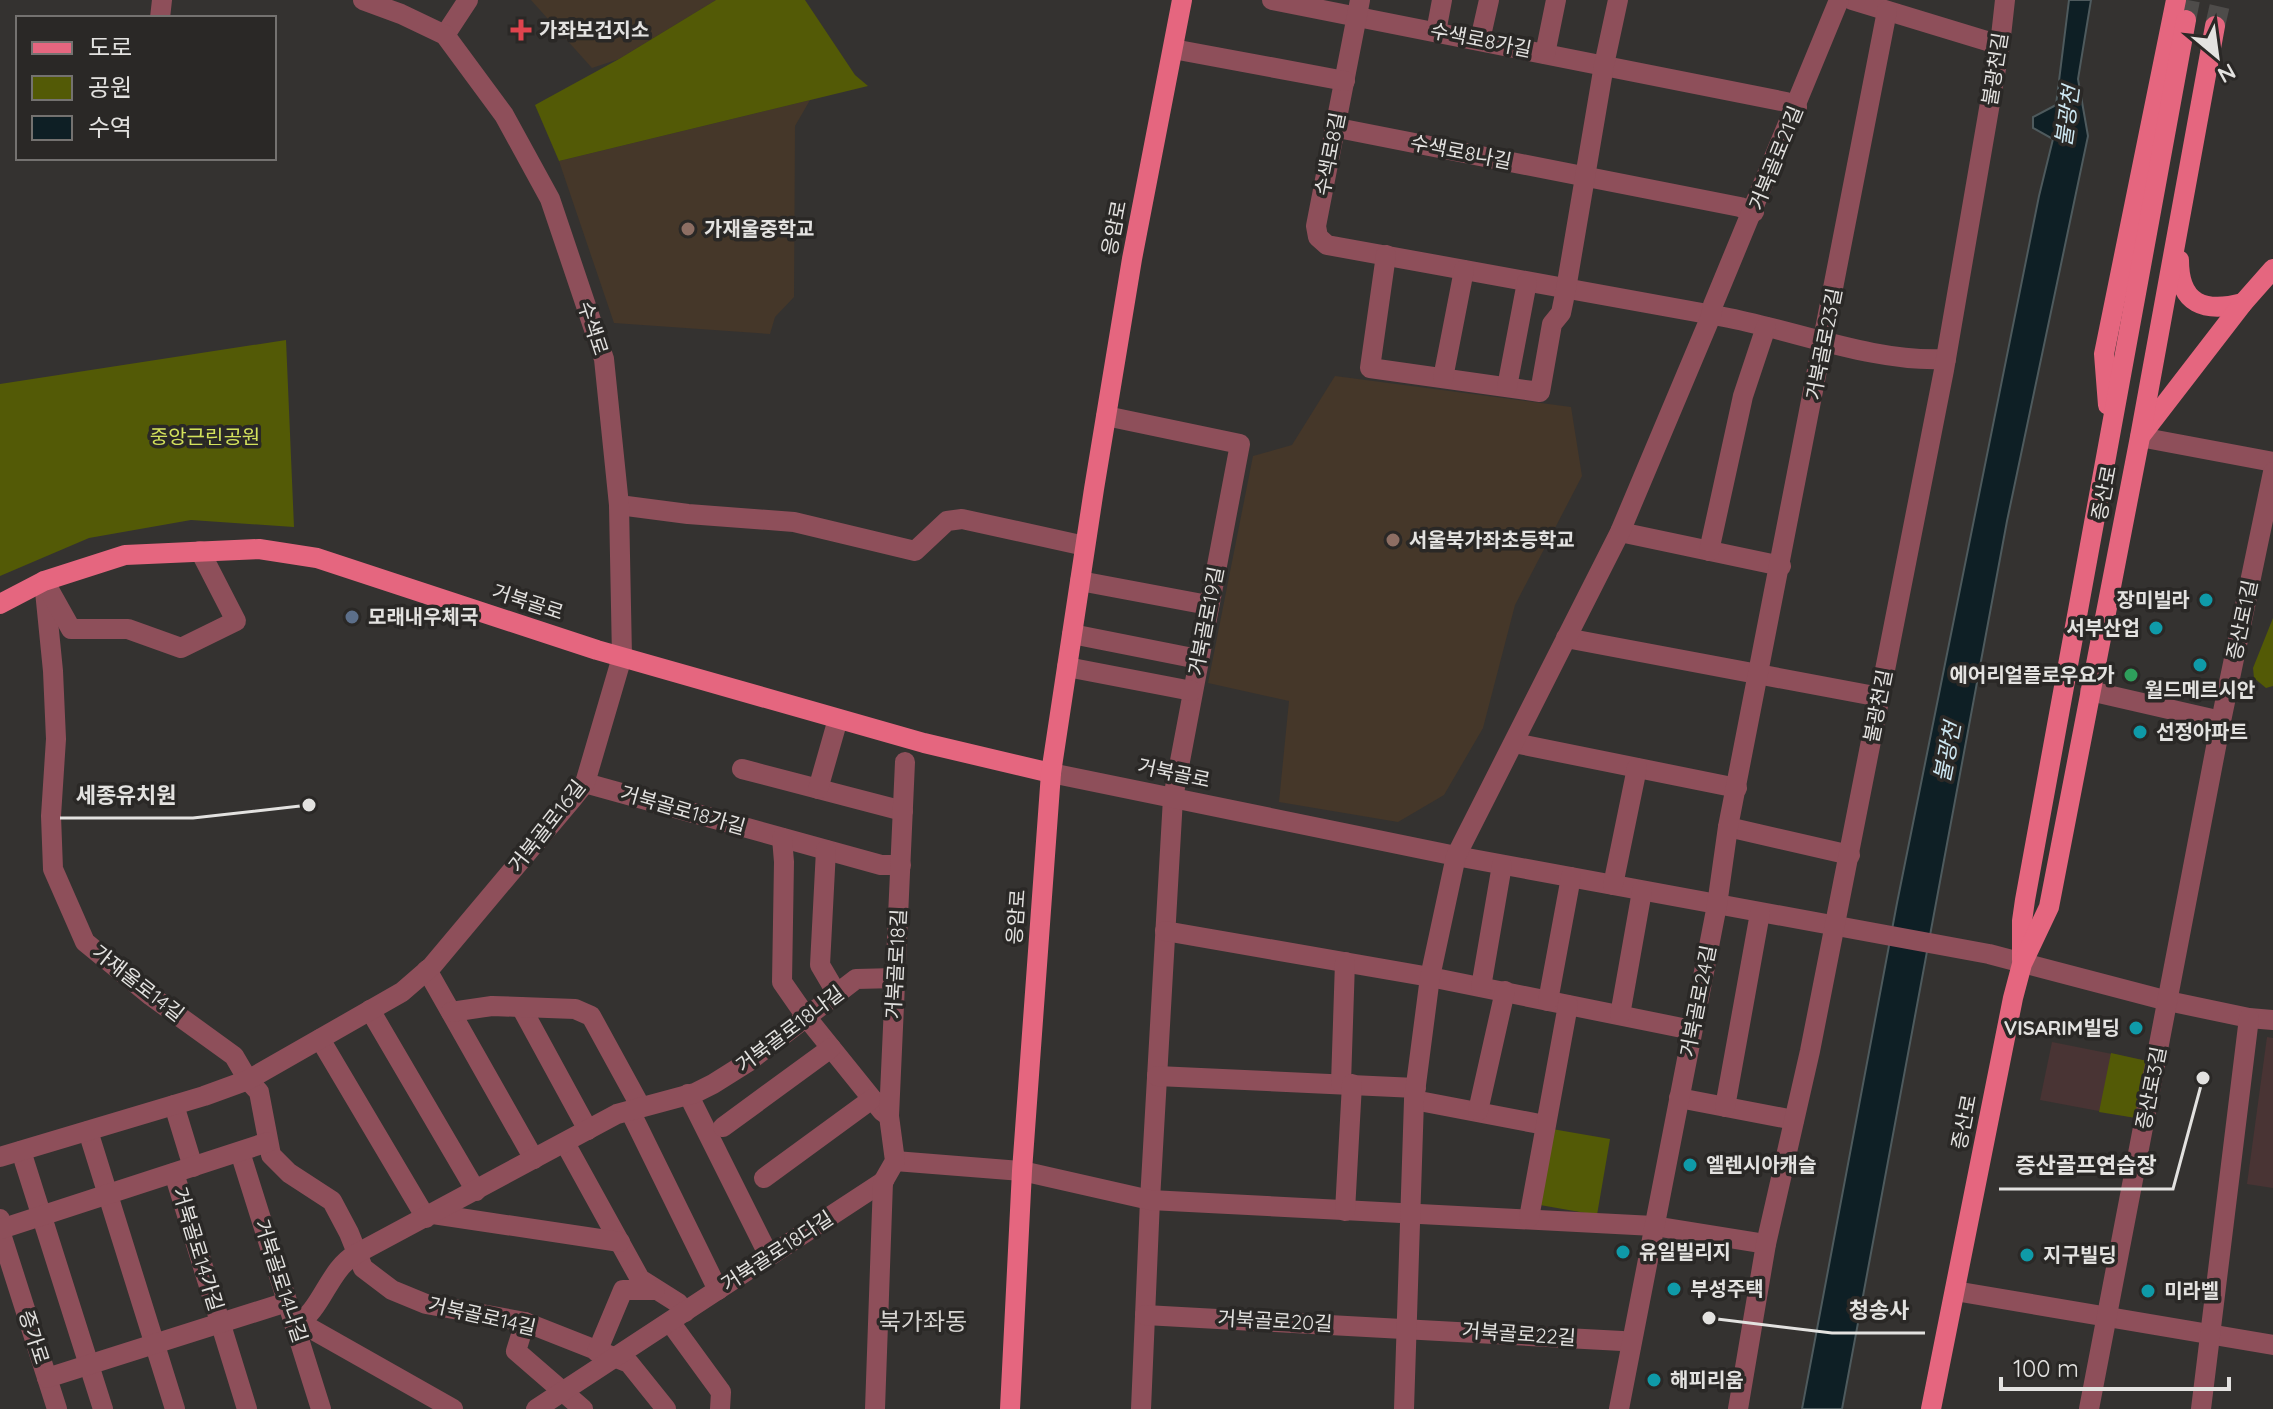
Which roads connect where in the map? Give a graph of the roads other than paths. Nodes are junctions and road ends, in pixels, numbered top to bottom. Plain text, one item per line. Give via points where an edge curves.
1 (363, 0) edge
2 (468, 0) edge
3 (1182, 0) edge
4 (1272, 0) edge
5 (1442, 0) edge
6 (1489, 0) edge
7 (1556, 0) edge
8 (1618, 0) edge
9 (1839, 0) edge
10 (1852, 0) edge
11 (2005, 0) edge
12 (2176, 0) tunnel mouth
13 (1358, 8) edge
14 (1887, 11) junction
15 (2186, 20) tunnel mouth
16 (2215, 26) tunnel mouth
17 (1436, 32) junction
18 (445, 35) junction
19 (1480, 40) junction
20 (2000, 45) junction
21 (1173, 49) junction
22 (1545, 54) junction
23 (1604, 65) junction
24 (1345, 81) junction
25 (1797, 107) junction
26 (1337, 124) junction
27 (1587, 177) junction
28 (2183, 196) junction
29 (1754, 212) junction
30 (1386, 255) junction
31 (2273, 269) edge
32 (1464, 270) junction
33 (1527, 282) junction
34 (1566, 289) junction
35 (2243, 303) junction
36 (1711, 316) junction
37 (1766, 327) junction
38 (1824, 342) junction
39 (1946, 359) junction
40 (1443, 378) junction
41 (1507, 387) junction
42 (1106, 416) junction
43 (2110, 432) junction
44 (2140, 437) junction
45 (2273, 462) edge
46 (2273, 472) edge
47 (619, 505) junction
48 (1620, 532) junction
49 (1085, 546) junction
50 (200, 551) junction
51 (1709, 551) junction
52 (1781, 566) junction
53 (44, 581) junction
54 (1080, 581) junction
55 (0, 604) edge
56 (1208, 605) junction
57 (1072, 634) junction
58 (1566, 638) junction
59 (622, 657) junction
60 (1198, 659) junction
61 (1067, 667) junction
62 (1760, 676) junction
63 (1192, 691) junction
64 (2090, 691) junction
65 (1880, 697) junction
66 (838, 719) junction
67 (2221, 721) junction
68 (1514, 743) junction
69 (905, 762) dead end
70 (1637, 768) junction
71 (742, 769) dead end
72 (1051, 773) junction
73 (585, 783) junction
74 (1737, 788) junction
75 (818, 789) junction
76 (1173, 798) junction
77 (903, 811) junction
78 (1728, 827) junction
79 (782, 838) junction
80 (826, 850) junction
81 (1850, 855) junction
82 (1456, 856) junction
83 (901, 865) junction
84 (1502, 865) junction
85 (1571, 877) junction
86 (1613, 885) junction
87 (1642, 891) junction
88 (1717, 905) junction
89 (1760, 913) junction
90 (1833, 927) junction
91 (1165, 931) junction
92 (1345, 962) junction
93 (2022, 964) junction
94 (427, 970) junction
95 (1430, 977) junction
96 (896, 978) junction
97 (1481, 987) junction
98 (1505, 991) junction
99 (837, 994) junction
100 (2168, 1001) junction
101 (1558, 1003) junction
102 (521, 1007) junction
103 (370, 1010) junction
104 (451, 1012) junction
105 (1620, 1015) junction
106 (807, 1018) junction
107 (2249, 1018) junction
108 (2273, 1020) edge
109 (1692, 1030) junction
110 (320, 1039) junction
111 (831, 1048) junction
112 (1157, 1076) junction
113 (248, 1080) junction
114 (1346, 1083) junction
115 (688, 1094) junction
116 (1415, 1094) junction
117 (1679, 1098) junction
118 (872, 1099) junction
119 (174, 1105) junction
120 (1725, 1107) junction
121 (634, 1109) junction
122 (1478, 1111) junction
123 (889, 1116) junction
124 (1794, 1120) junction
125 (1545, 1125) junction
126 (723, 1127) dead end
127 (588, 1130) junction
128 (88, 1131) junction
129 (268, 1142) junction
130 (565, 1143) junction
131 (21, 1151) junction
132 (240, 1152) junction
133 (0, 1157) edge
134 (534, 1159) junction
135 (895, 1161) junction
136 (184, 1170) junction
137 (1022, 1171) junction
138 (764, 1178) dead end
139 (884, 1181) junction
140 (476, 1191) junction
141 (106, 1195) junction
142 (1150, 1200) junction
143 (1345, 1211) junction
144 (1409, 1214) junction
145 (41, 1216) junction
146 (429, 1216) junction
147 (1529, 1218) junction
148 (1, 1224) edge
149 (1654, 1226) junction
150 (620, 1242) junction
151 (1766, 1244) junction
152 (356, 1254) junction
153 (769, 1256) junction
154 (718, 1290) junction
155 (659, 1291) junction
156 (1955, 1291) junction
157 (287, 1302) junction
158 (1145, 1315) junction
159 (2105, 1315) junction
160 (678, 1317) junction
161 (525, 1322) junction
162 (221, 1324) junction
163 (295, 1326) junction
164 (1406, 1327) junction
165 (2211, 1334) junction
166 (155, 1345) junction
167 (2273, 1345) edge
168 (1631, 1346) junction
169 (606, 1356) junction
170 (89, 1366) junction
171 (47, 1378) junction
172 (565, 1391) junction
173 (57, 1409) edge
174 (103, 1409) edge
175 (175, 1409) edge
176 (247, 1409) edge
177 (321, 1409) edge
178 (453, 1409) edge
179 (536, 1409) edge
180 (583, 1409) edge
181 (666, 1409) edge
182 (720, 1409) edge
183 (875, 1409) edge
184 (1010, 1409) edge
185 (1141, 1409) edge
186 (1404, 1409) edge
187 (1619, 1409) edge
188 (1738, 1409) edge
189 (1931, 1409) edge
190 (2089, 1409) edge
191 (2201, 1409) edge

1 - 18 street, 수색로
2 - 18 street
3 - 21 main road, 응암로
4 - 13 street
5 - 17 street
6 - 19 street
7 - 22 street
8 - 23 street
9 - 25 street, 거북골로21길
10 - 14 street
11 - 20 street, 불광천길
12 - 43 main road via 2104,354
13 - 17 street, 수색로8가길
13 - 24 street, 수색로8길
14 - 20 street
14 - 38 street, 거북골로23길
15 - 43 main road, 증산로
16 - 28 main road, 증산로
17 - 19 street, 수색로8가길
18 - 47 street, 수색로 via 504,115 550,199 604,359
19 - 22 street, 수색로8가길
20 - 39 street, 불광천길
21 - 24 street
21 - 42 main road, 응암로
22 - 23 street, 수색로8가길
23 - 25 street, 수색로8가길
23 - 27 street
24 - 26 street, 수색로8길
25 - 29 street, 거북골로21길
26 - 27 street, 수색로8나길
26 - 30 street, 수색로8길 via 1318,237 1327,245
27 - 29 street, 수색로8나길
27 - 34 street
28 - 35 main road via 2181,283 2197,303 2208,307
28 - 44 main road, 증산로
29 - 36 street, 거북골로21길
30 - 32 street, 수색로8길
30 - 40 street via 1370,368
31 - 35 main road
32 - 33 street, 수색로8길
32 - 40 street
33 - 34 street, 수색로8길
33 - 41 street
34 - 36 street, 수색로8길
34 - 41 street via 1561,313 1552,324 1540,392
35 - 44 main road
36 - 37 street
36 - 48 street, 거북골로21길
37 - 38 street
37 - 51 street via 1743,396
38 - 39 street
38 - 52 street, 거북골로23길
39 - 65 street, 불광천길
40 - 41 street
42 - 49 main road, 응암로
42 - 56 street, 거북골로19길 via 1240,444
43 - 93 main road, 증산로 via 2025,900
44 - 45 street
44 - 64 main road, 증산로
46 - 67 street, 증산로1길
47 - 49 street via 794,522 915,551 947,521 962,519
47 - 59 street, 수색로
48 - 51 street
48 - 58 street, 거북골로21길
49 - 54 main road, 응암로
50 - 53 main road, 거북골로 via 125,555
50 - 53 street via 236,621 181,648 128,629 71,629
50 - 59 main road, 거북골로 via 259,549 317,558
51 - 52 street
52 - 62 street, 거북골로23길
53 - 55 main road, 거북골로
53 - 113 street, 가재울로14길 via 56,739 53,869 85,942 234,1056
54 - 56 street
54 - 57 main road, 응암로
56 - 60 street, 거북골로19길
57 - 60 street
57 - 61 main road, 응암로
58 - 62 street
58 - 68 street, 거북골로21길
59 - 66 main road, 거북골로
59 - 73 street, 거북골로16길
60 - 63 street, 거북골로19길
61 - 63 street
61 - 72 main road, 응암로
62 - 65 street
62 - 74 street, 거북골로23길
63 - 76 street, 거북골로19길
64 - 67 street
64 - 93 main road, 증산로 via 2049,907
65 - 81 street, 불광천길
66 - 72 main road, 거북골로
66 - 75 street
67 - 100 street, 증산로3길
68 - 70 street
68 - 82 street, 거북골로21길
69 - 77 street, 거북골로18길
70 - 74 street
70 - 86 street
71 - 75 street
72 - 76 street, 거북골로
72 - 137 main road, 응암로
73 - 79 street, 거북골로18가길
73 - 94 street, 거북골로16길
74 - 78 street, 거북골로23길
75 - 77 street
76 - 82 street, 거북골로
76 - 91 street
77 - 83 street, 거북골로18길
78 - 81 street
78 - 88 street, 거북골로23길
79 - 80 street, 거북골로18가길
79 - 106 street via 782,982
80 - 83 street, 거북골로18가길
80 - 99 street via 820,965
81 - 90 street, 불광천길
82 - 84 street, 거북골로
82 - 95 street
83 - 96 street, 거북골로18길
84 - 85 street, 거북골로
84 - 97 street
85 - 86 street, 거북골로
85 - 101 street
86 - 87 street, 거북골로
87 - 88 street, 거북골로
87 - 105 street
88 - 89 street, 거북골로
88 - 109 street, 거북골로24길
89 - 90 street, 거북골로
89 - 120 street
90 - 93 street, 거북골로
90 - 124 street, 불광천길
91 - 92 street
91 - 112 street
92 - 95 street
92 - 114 street
93 - 100 street
93 - 156 main road, 증산로
94 - 103 street, 거북골로16길
94 - 104 street
95 - 97 street
95 - 116 street
96 - 99 street, 거북골로18나길 via 856,979
96 - 123 street, 거북골로18길
97 - 98 street
98 - 101 street
98 - 122 street
99 - 106 street, 거북골로18나길
100 - 107 street
100 - 159 street, 증산로3길
101 - 105 street
101 - 125 street
102 - 104 street
102 - 121 street via 575,1009 591,1016 637,1100
102 - 127 street
103 - 110 street, 거북골로16길
103 - 140 street
104 - 134 street
105 - 109 street
106 - 111 street
106 - 115 street, 거북골로18나길 via 741,1067
107 - 108 street
107 - 165 street
109 - 117 street, 거북골로24길
110 - 113 street, 거북골로16길
110 - 146 street
111 - 118 street
111 - 126 street
112 - 114 street
112 - 142 street
113 - 119 street
113 - 129 street, 거북골로14길 via 259,1092
114 - 116 street
114 - 143 street
115 - 121 street, 거북골로18나길
115 - 153 street
116 - 122 street
116 - 144 street
117 - 120 street
117 - 149 street, 거북골로24길
118 - 123 street
118 - 138 street
119 - 128 street
119 - 136 street, 거북골로14가길
120 - 124 street
121 - 127 street, 거북골로18나길
121 - 154 street via 632,1115
122 - 125 street
123 - 135 street, 거북골로18길
124 - 151 street, 불광천길
125 - 147 street
127 - 130 street, 거북골로18나길
128 - 131 street
128 - 141 street
129 - 132 street, 거북골로14가길
129 - 152 street, 거북골로14길 via 271,1155 289,1173 332,1201
130 - 134 street, 거북골로18나길
130 - 150 street
131 - 133 street
131 - 145 street
132 - 136 street, 거북골로14가길
132 - 157 street, 거북골로14나길
134 - 140 street, 거북골로18나길
135 - 137 street
135 - 139 street
136 - 141 street, 거북골로14가길
136 - 162 street, 거북골로14가길
137 - 142 street
137 - 184 main road, 응암로
139 - 153 street, 거북골로18다길
139 - 183 street
140 - 146 street, 거북골로18나길
141 - 145 street, 거북골로14가길
141 - 166 street
142 - 143 street
142 - 158 street
143 - 144 street
144 - 147 street
144 - 164 street
145 - 148 street, 거북골로14가길
145 - 170 street
146 - 150 street
146 - 152 street, 거북골로18나길
147 - 149 street
148 - 171 street, 증가로
149 - 151 street
149 - 168 street, 거북골로24길
150 - 155 street via 640,1279
151 - 188 street, 불광천길
152 - 161 street, 거북골로14길 via 363,1268 392,1290 426,1304
152 - 163 street, 거북골로18나길 via 344,1260 307,1319
153 - 154 street, 거북골로18다길
154 - 160 street, 거북골로18다길
155 - 160 street via 678,1303
155 - 169 street via 623,1290
156 - 159 street
156 - 189 main road, 증산로
157 - 162 street
157 - 163 street, 거북골로14나길
158 - 164 street, 거북골로20길
158 - 185 street
159 - 165 street
159 - 190 street, 증산로3길
160 - 169 street, 거북골로18다길
160 - 182 street via 721,1392
161 - 169 street, 거북골로14길
161 - 172 street via 516,1351
162 - 166 street
162 - 176 street, 거북골로14가길
163 - 177 street, 거북골로14나길
163 - 178 street via 308,1327
164 - 168 street, 거북골로22길 via 1622,1341
164 - 186 street
165 - 167 street
165 - 191 street
166 - 170 street
166 - 175 street
168 - 187 street, 거북골로24길
169 - 172 street, 거북골로18다길
169 - 181 street, 거북골로14길 via 629,1363
170 - 171 street
170 - 174 street
171 - 173 street, 증가로
172 - 179 street, 거북골로18다길
172 - 180 street

